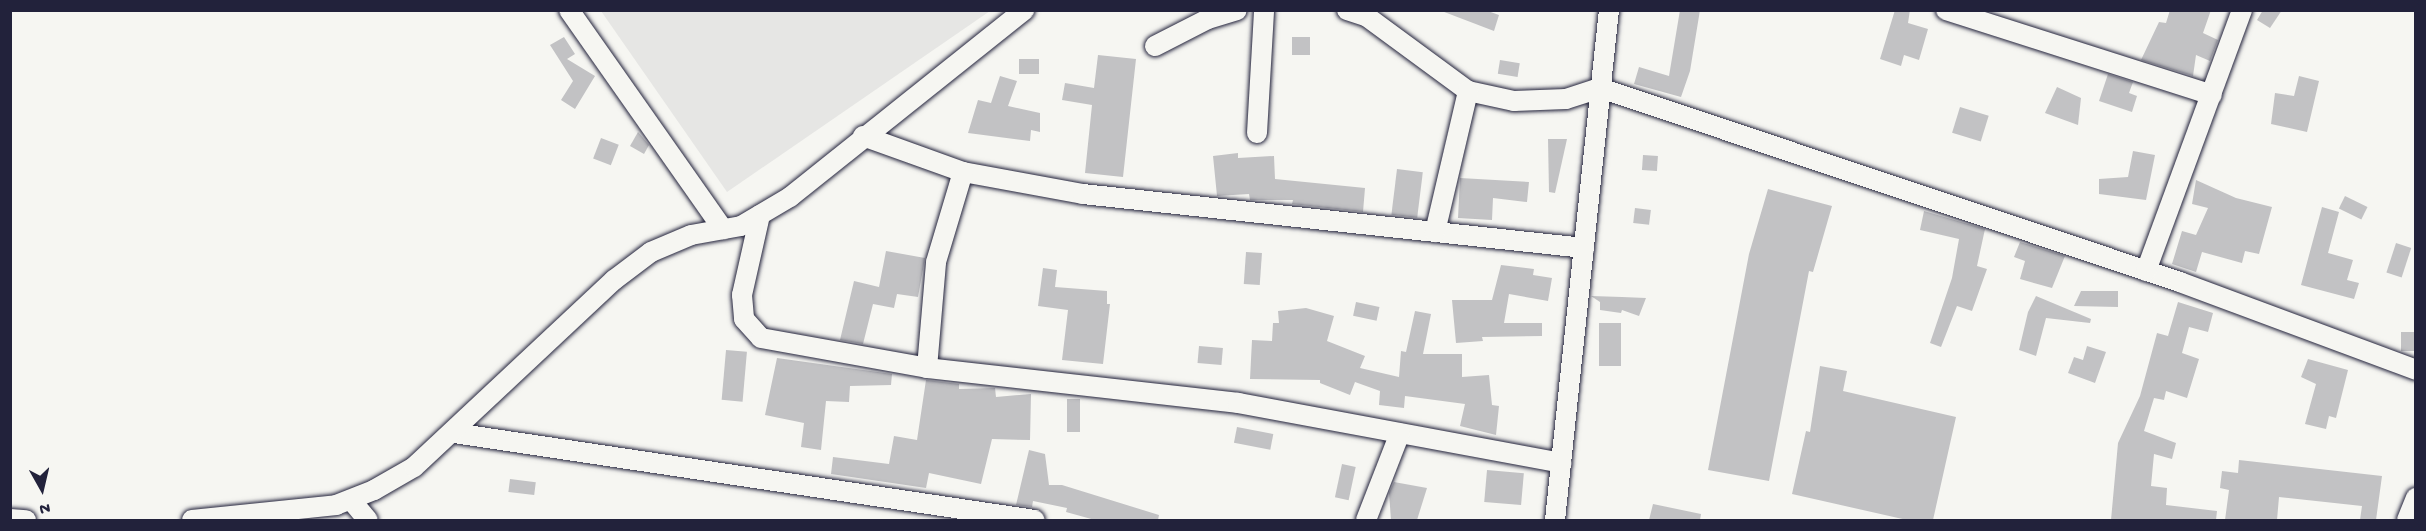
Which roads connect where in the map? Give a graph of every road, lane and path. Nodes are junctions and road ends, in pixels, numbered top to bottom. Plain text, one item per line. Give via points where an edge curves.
1 (568, 10) edge
2 (1024, 10) edge
3 (1237, 10) edge
4 (1264, 10) edge
5 (1347, 10) edge
6 (1608, 10) edge
7 (1946, 10) edge
8 (2242, 10) edge
9 (1155, 46) dead end
10 (1600, 88) junction
11 (1468, 91) junction
12 (2212, 95) junction
13 (1257, 134) dead end
14 (862, 136) junction
15 (963, 172) junction
16 (760, 215) junction
17 (723, 229) junction
18 (1435, 232) junction
19 (1584, 248) junction
20 (2146, 271) junction
21 (927, 368) junction
22 (2415, 370) edge
23 (454, 433) junction
24 (1400, 433) junction
25 (1561, 463) junction
26 (2415, 498) edge
27 (351, 500) junction
28 (292, 515) edge
29 (10, 519) edge
30 (26, 520) edge
31 (192, 520) edge
32 (368, 520) edge
33 (1035, 520) edge
34 (1366, 520) edge
35 (1555, 520) edge
36 (2407, 520) edge

1 - 17 street
2 - 14 street
3 - 9 street via 1208,19
4 - 13 street
5 - 11 street via 1366,16
6 - 10 street
7 - 12 street
8 - 12 street
10 - 11 street via 1566,99 1514,101
10 - 19 street
10 - 20 street
11 - 18 street
12 - 20 street
14 - 15 street
14 - 16 street via 790,197
15 - 18 street via 1083,194
15 - 21 street via 936,262
16 - 17 street
16 - 21 street via 742,295 744,319 761,338
17 - 23 street via 691,235 651,252 614,280
18 - 19 street
19 - 25 street
20 - 22 street
21 - 24 street via 1238,403
23 - 27 street via 414,467
23 - 33 street
24 - 25 street
24 - 34 street
25 - 35 street
26 - 36 street
27 - 28 street
27 - 32 street
28 - 31 street
29 - 30 street

